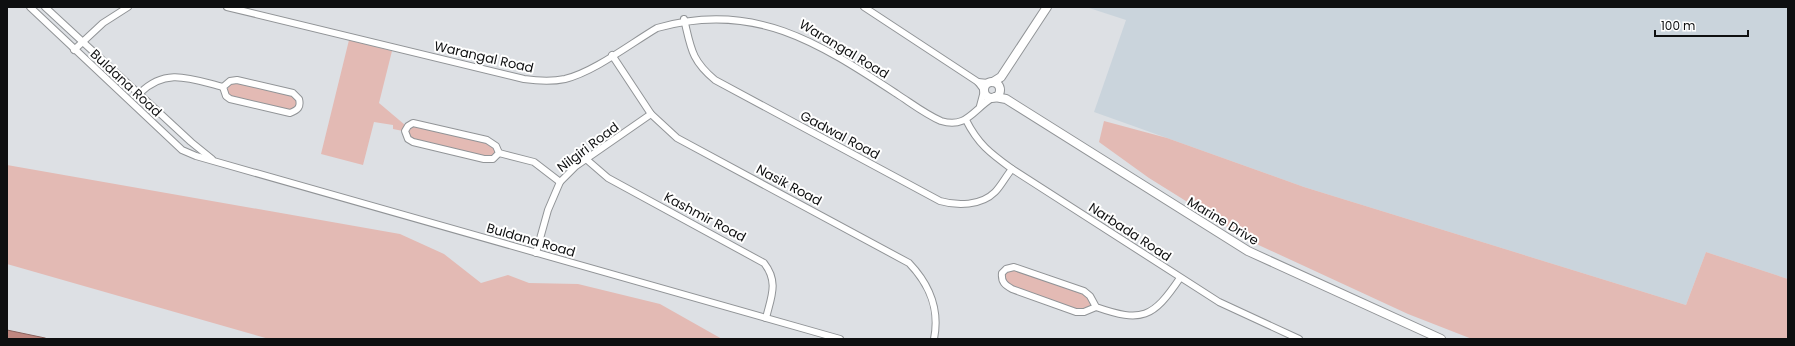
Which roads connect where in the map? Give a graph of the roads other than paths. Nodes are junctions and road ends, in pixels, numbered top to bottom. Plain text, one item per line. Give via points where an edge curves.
1 (30, 7) edge
2 (45, 7) edge
3 (128, 7) edge
4 (227, 7) edge
5 (864, 7) edge
6 (1047, 7) edge
7 (684, 19) junction
8 (82, 42) junction
9 (74, 50) junction
10 (612, 55) junction
11 (223, 86) junction
12 (992, 90) junction
13 (140, 93) junction
14 (980, 106) junction
15 (651, 114) junction
16 (966, 120) junction
17 (499, 153) junction
18 (586, 159) junction
19 (216, 162) junction
20 (1012, 169) junction
21 (560, 182) junction
22 (536, 253) junction
23 (1180, 278) junction
24 (1096, 307) junction
25 (766, 318) junction
26 (840, 339) edge
27 (934, 339) edge
28 (1299, 339) edge
29 (1441, 339) edge

1 - 9 street, Buldana Road
2 - 8 street, Buldana Road
3 - 8 street via 103,23
4 - 10 street, Warangal Road via 524,80 565,79 588,70
5 - 12 street
6 - 12 street
7 - 10 street, Warangal Road via 657,28
7 - 16 street, Warangal Road via 710,14 732,14 778,25 828,50 932,117 949,124
7 - 20 street, Gadwal Road via 695,59 715,80 940,201 962,204 982,200 994,193
8 - 9 street
8 - 13 street, Buldana Road
9 - 19 street, Buldana Road via 182,150
10 - 15 street, Nasik Road
11 - 11 street via 237,80 292,93 300,99 300,105 290,113 230,99 226,96
11 - 13 street via 168,76 146,87
12 - 14 street
12 - 14 street
12 - 29 street, Marine Drive via 1248,251
13 - 19 street, Buldana Road
14 - 16 street
15 - 18 street, Nilgiri Road
15 - 27 street, Nasik Road via 676,138 909,263 920,275 932,297 936,327
16 - 20 street, Narbada Road via 985,149
17 - 17 street via 496,146 487,140 419,124 413,123 405,131 408,139 413,142 484,159 493,159
17 - 21 street via 534,162
18 - 21 street, Nilgiri Road
18 - 25 street, Kashmir Road via 608,178 764,263 774,284
19 - 22 street, Buldana Road
20 - 23 street, Narbada Road
21 - 22 street, Nilgiri Road via 548,210
22 - 25 street, Buldana Road
23 - 24 street via 1160,304 1147,313 1120,315
23 - 28 street, Narbada Road via 1219,302
24 - 24 street via 1084,291 1014,267 1006,268 1002,273 1001,279 1004,284 1012,289 1076,312
25 - 26 street, Buldana Road

